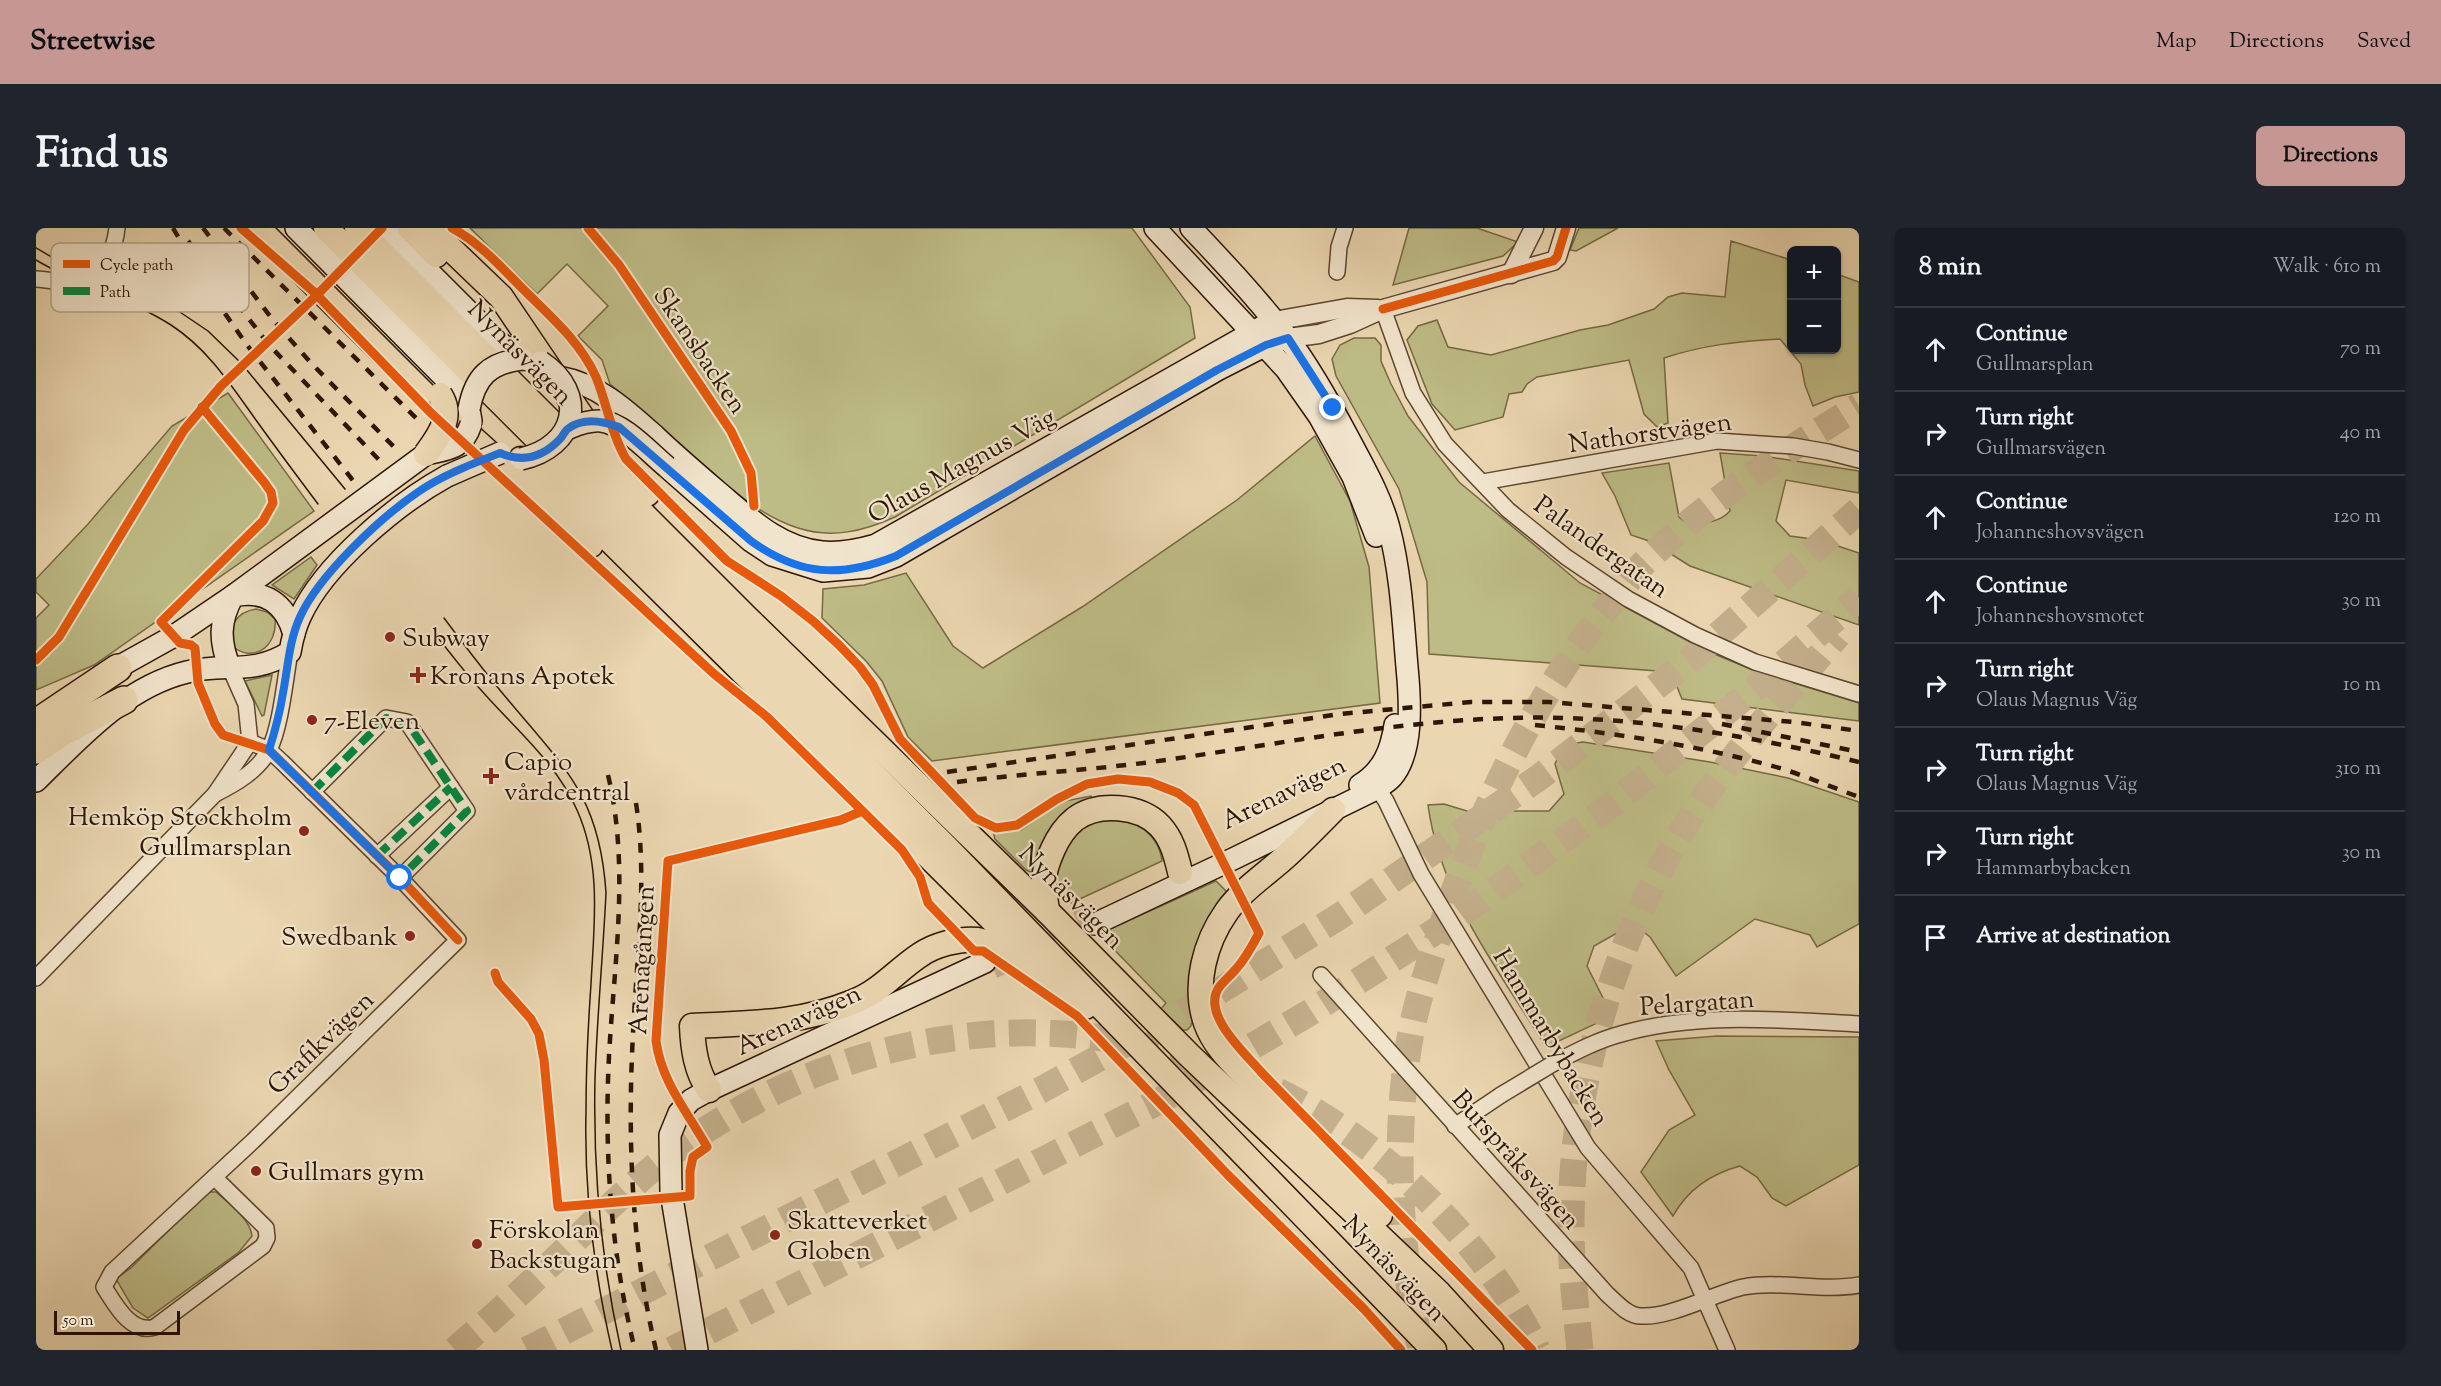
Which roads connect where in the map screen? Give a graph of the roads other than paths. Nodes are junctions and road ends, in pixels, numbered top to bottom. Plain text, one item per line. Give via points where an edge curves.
1 (117, 228) edge
2 (258, 228) edge
3 (274, 228) edge
4 (296, 228) edge
5 (326, 228) edge
6 (357, 228) edge
7 (385, 228) edge
8 (410, 228) edge
9 (429, 228) edge
10 (1155, 228) edge
11 (1191, 228) edge
12 (1345, 228) edge
13 (1534, 228) edge
14 (1566, 228) edge
15 (114, 243) edge
16 (1337, 272) dead end
17 (1511, 274) junction
18 (36, 279) edge
19 (51, 281) edge
20 (1383, 309) junction
21 (1274, 321) junction
22 (1259, 338) junction
23 (1288, 338) junction
24 (541, 366) junction
25 (470, 417) junction
26 (568, 428) junction
27 (426, 454) junction
28 (511, 456) junction
29 (1859, 460) edge
30 (671, 461) junction
31 (1483, 482) junction
32 (233, 596) junction
33 (746, 617) junction
34 (292, 643) junction
35 (118, 668) junction
36 (230, 668) junction
37 (1859, 694) edge
38 (124, 700) junction
39 (779, 706) junction
40 (36, 707) edge
41 (36, 723) edge
42 (250, 742) junction
43 (36, 750) edge
44 (269, 750) junction
45 (36, 781) edge
46 (1375, 783) junction
47 (451, 787) junction
48 (312, 792) junction
49 (215, 794) junction
50 (1333, 810) junction
51 (377, 856) junction
52 (1180, 872) junction
53 (400, 878) junction
54 (1047, 911) junction
55 (989, 965) tunnel mouth
56 (1321, 975) dead end
57 (36, 978) edge
58 (1061, 988) junction
59 (1859, 1024) edge
60 (1169, 1075) junction
61 (712, 1094) junction
62 (1455, 1126) junction
63 (214, 1177) junction
64 (1859, 1285) edge
65 (1439, 1293) junction
66 (1703, 1299) junction
67 (697, 1350) edge
68 (1434, 1350) edge
69 (1491, 1350) edge
70 (1727, 1350) edge

1 - 15 street
2 - 39 highway via 426,396 706,654
3 - 27 highway, bridge via 440,395 446,407 445,422
4 - 25 main road via 459,391
5 - 60 highway, Nynäsvägen
6 - 33 highway, Nynäsvägen
7 - 24 main road via 500,343
8 - 24 highway
9 - 33 highway via 501,297 605,451 678,527
10 - 22 main road
11 - 21 main road
12 - 16 street
13 - 17 street
14 - 17 street, Olaus Magnus Väg via 1553,261
17 - 20 street, Olaus Magnus Väg
18 - 19 street
20 - 21 street, Olaus Magnus Väg via 1347,308
20 - 23 street, Olaus Magnus Väg via 1319,334
20 - 31 street, Palandergatan via 1413,393 1445,444
21 - 22 main road, Olaus Magnus Väg
21 - 23 main road
22 - 23 main road, Olaus Magnus Väg
22 - 30 main road, Olaus Magnus Väg via 1193,384 896,556 868,567 823,571 772,555 751,541
22 - 46 main road via 1287,369 1319,416 1353,477 1375,530 1386,574 1397,695 1391,747
23 - 46 main road via 1333,408 1366,471 1389,526 1399,572 1410,694 1407,734 1403,757 1392,778
24 - 25 main road, bridge via 501,363 484,374 474,388
24 - 26 main road, bridge via 568,395
24 - 30 main road, Olaus Magnus Väg via 597,390 629,412
25 - 27 main road, bridge via 465,440
25 - 28 main road via 485,441
26 - 28 main road, bridge via 548,450
26 - 30 main road, Olaus Magnus Väg, bridge via 602,421 619,427
27 - 32 main road
28 - 34 main road, bridge via 447,476 402,504 345,556 308,604
28 - 39 highway via 541,472
29 - 31 street, Nathorstvägen via 1793,446 1717,441
31 - 37 street, Palandergatan via 1508,510 1541,537 1628,599 1755,662
32 - 34 main road via 252,593 271,599 288,617
32 - 35 main road
32 - 36 main road via 220,637
33 - 54 highway, Nynäsvägen
34 - 36 main road via 276,661
34 - 44 street
35 - 40 main road
35 - 41 highway
36 - 38 main road via 186,672
36 - 42 street via 246,704
38 - 43 highway
38 - 45 main road
39 - 58 highway
42 - 44 street
42 - 49 street
44 - 48 street
44 - 49 street via 239,782
46 - 50 main road, Arenavägen
46 - 52 main road, Arenavägen
46 - 66 street, Hammarbybacken via 1421,874 1588,1148 1690,1268
47 - 48 street via 407,722 386,718
47 - 51 street
47 - 53 street via 467,811
48 - 51 street
49 - 57 street
50 - 52 main road, Arenavägen via 1091,918
50 - 65 highway via 1228,909 1209,941 1202,971 1205,1021 1214,1041 1259,1091 1388,1222
51 - 53 street
52 - 54 highway via 1175,850 1158,824 1127,809 1098,809 1074,820 1059,836 1043,882
53 - 63 street, Grafikvägen via 458,940
54 - 65 highway, Nynäsvägen via 1188,1055
55 - 61 main road, Arenavägen
56 - 62 street, Burspråksvägen
58 - 60 highway
58 - 61 highway via 992,945 962,940 941,946 921,954 866,996 829,1011 780,1022 692,1026 695,1058
59 - 62 street, Pelargatan, bridge via 1672,1023 1617,1035 1576,1051
60 - 68 highway, Nynäsvägen
61 - 67 main road, Arenavägen via 691,1100 679,1113 670,1135 671,1192
62 - 66 street, Burspråksvägen via 1607,1294 1631,1314 1654,1316
63 - 63 street, Grafikvägen via 106,1281 104,1287 131,1323 148,1329 155,1327 263,1246 266,1228
64 - 66 street, Burspråksvägen via 1745,1287
65 - 69 highway, Nynäsvägen
66 - 70 street, Hammarbybacken

